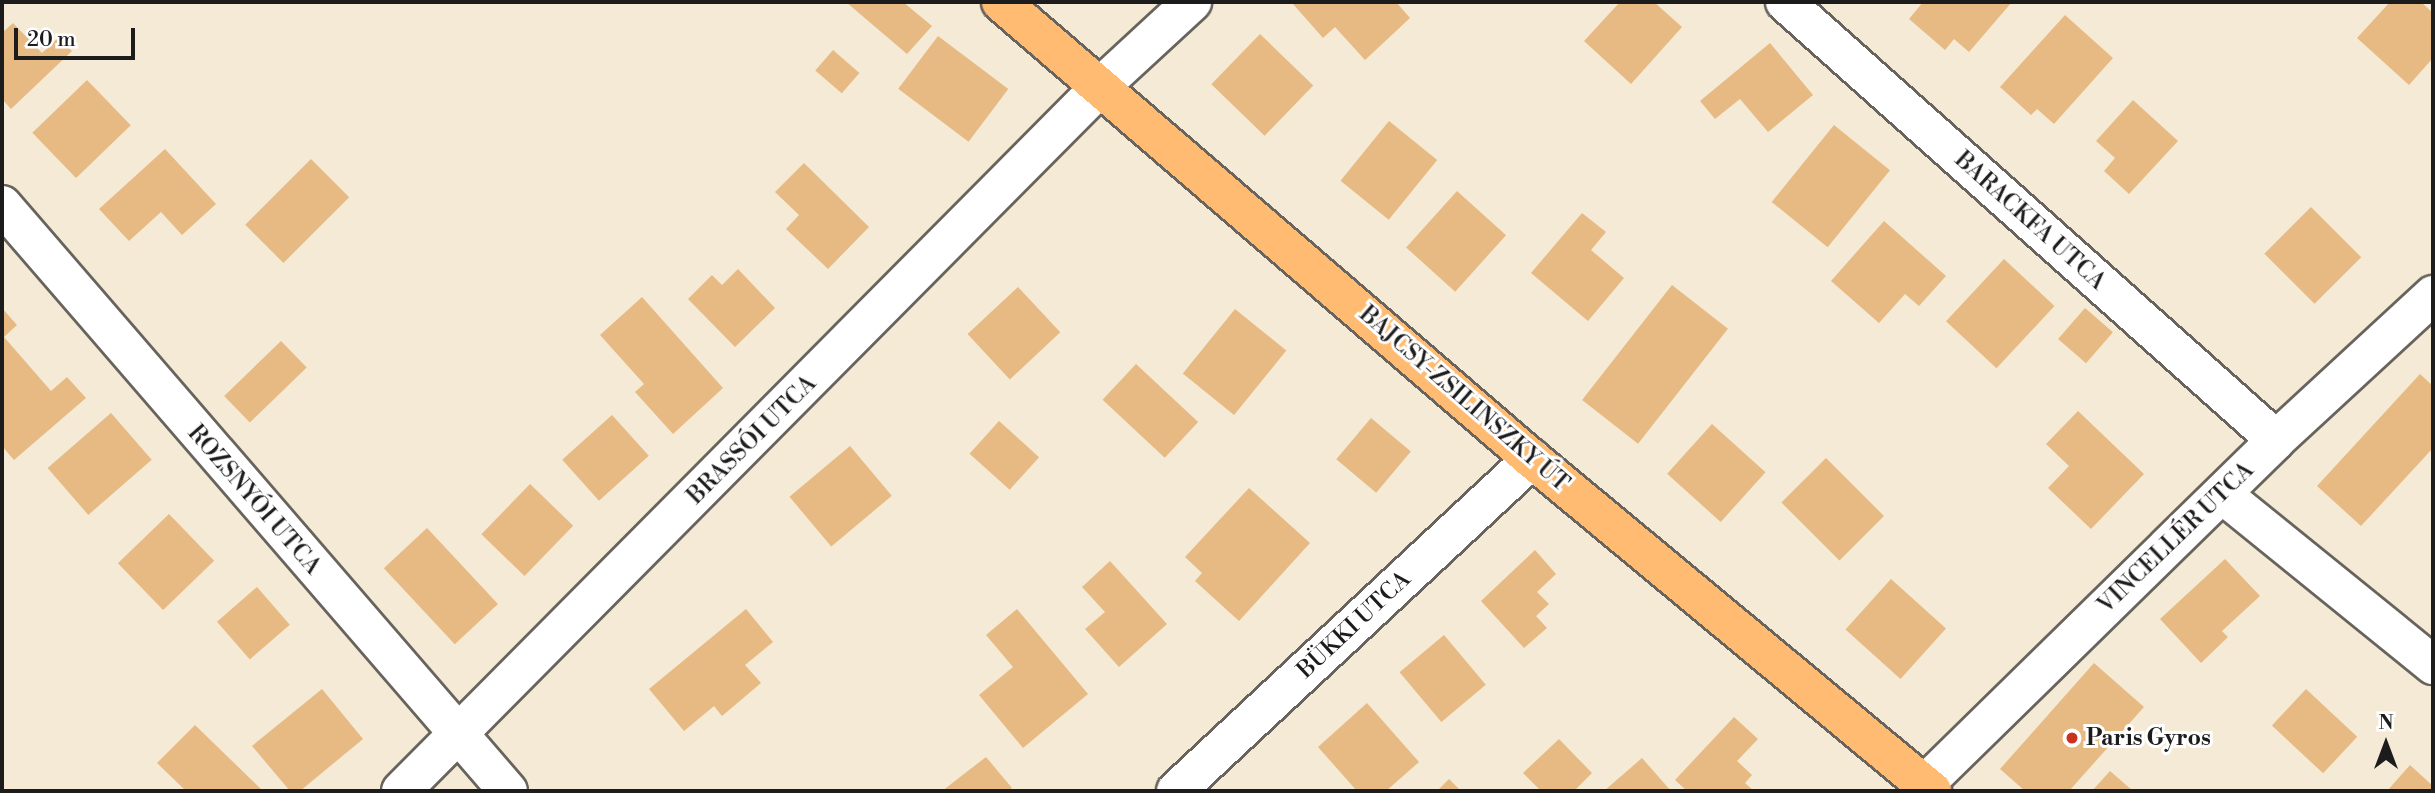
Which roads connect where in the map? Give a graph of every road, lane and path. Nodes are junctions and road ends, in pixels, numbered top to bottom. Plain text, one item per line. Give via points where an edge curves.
1 (1001, 2) edge
2 (1192, 2) edge
3 (1785, 2) edge
4 (1101, 86) junction
5 (2, 205) edge
6 (2433, 295) edge
7 (2276, 440) junction
8 (1532, 459) junction
9 (2222, 494) junction
10 (2433, 665) edge
11 (457, 737) junction
12 (1928, 788) edge
13 (401, 791) edge
14 (508, 791) edge
15 (1176, 791) edge

1 - 4 main road, BAJCSY-ZSILINSZKY ÚT
2 - 4 street, BRASSÓI UTCA
3 - 7 street, BARACKFA UTCA
4 - 8 main road, BAJCSY-ZSILINSZKY ÚT
4 - 11 street, BRASSÓI UTCA
5 - 11 street, ROZSNYÓI UTCA
6 - 7 street, VINCELLÉR UTCA
7 - 9 street, VINCELLÉR UTCA
8 - 12 main road, BAJCSY-ZSILINSZKY ÚT
8 - 15 street, BÜKKI UTCA
9 - 10 street
9 - 12 street, VINCELLÉR UTCA
11 - 13 street, BRASSÓI UTCA
11 - 14 street, ROZSNYÓI UTCA

